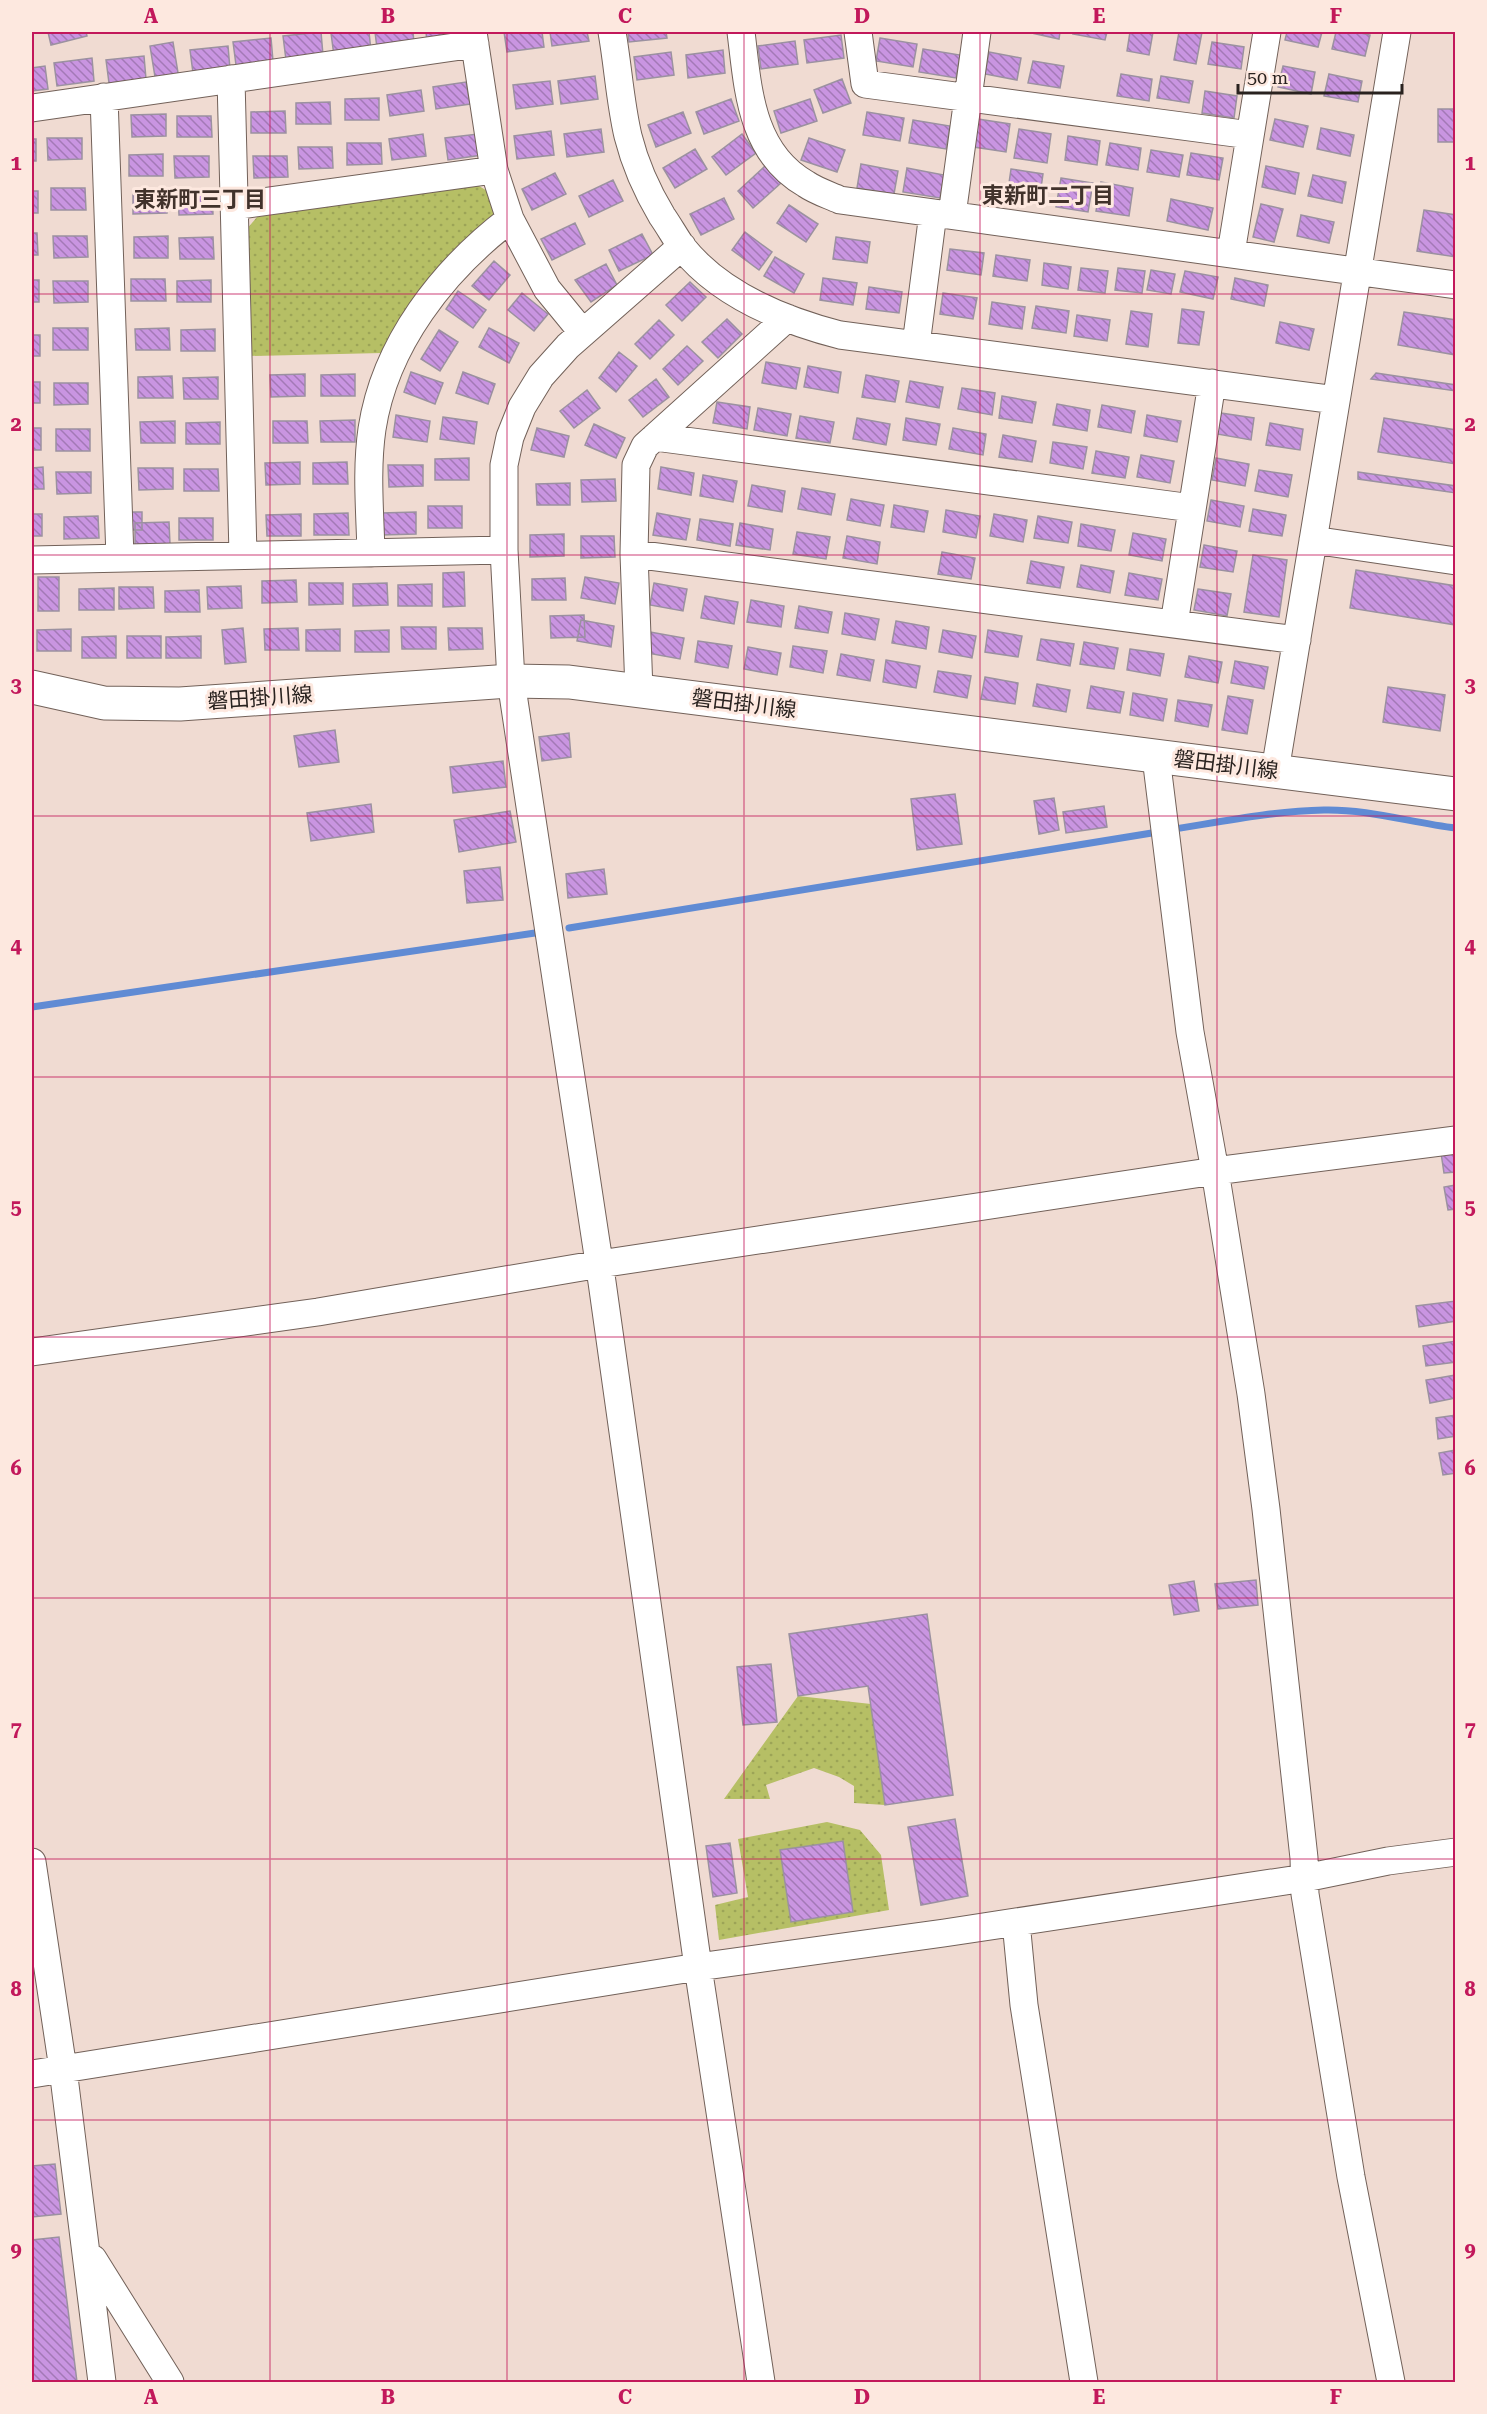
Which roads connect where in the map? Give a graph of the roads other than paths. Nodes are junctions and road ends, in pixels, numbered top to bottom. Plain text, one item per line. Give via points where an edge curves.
1 (612, 32) edge
2 (741, 32) edge
3 (858, 32) edge
4 (977, 32) edge
5 (1267, 32) edge
6 (1397, 32) edge
7 (474, 38) edge
8 (231, 79) junction
9 (104, 97) junction
10 (969, 98) junction
11 (32, 108) edge
12 (1250, 135) junction
13 (494, 170) junction
14 (234, 206) junction
15 (943, 214) junction
16 (510, 219) junction
17 (682, 246) junction
18 (1231, 253) junction
19 (1357, 270) junction
20 (1455, 285) edge
21 (787, 318) junction
22 (582, 333) junction
23 (916, 345) junction
24 (1212, 383) junction
25 (1336, 400) junction
26 (655, 437) junction
27 (1192, 508) junction
28 (1313, 540) junction
29 (504, 550) junction
30 (371, 553) junction
31 (634, 554) junction
32 (243, 555) junction
33 (120, 558) junction
34 (32, 560) edge
35 (1455, 561) edge
36 (1174, 624) junction
37 (1297, 640) junction
38 (511, 681) junction
39 (32, 687) edge
40 (639, 691) junction
41 (1155, 757) junction
42 (1275, 771) junction
43 (1455, 794) edge
44 (1455, 1140) edge
45 (1215, 1171) junction
46 (600, 1264) junction
47 (32, 1352) edge
48 (1455, 1852) edge
49 (32, 1862) edge
50 (1305, 1878) junction
51 (1016, 1922) junction
52 (698, 1966) junction
53 (63, 2069) junction
54 (32, 2074) edge
55 (86, 2248) junction
56 (102, 2382) edge
57 (170, 2382) edge
58 (761, 2382) edge
59 (1084, 2382) edge
60 (1390, 2382) edge

1 - 17 street via 628,135 638,168
2 - 15 street via 751,107 760,133 778,162 805,184 840,200
3 - 10 street via 865,84
4 - 10 street
5 - 12 street
6 - 19 street
7 - 8 street
7 - 13 street
8 - 9 street
8 - 14 street
9 - 11 street
9 - 33 street
10 - 12 street
10 - 15 street
12 - 18 street
13 - 14 street
13 - 16 street
14 - 32 street
15 - 18 street
15 - 23 street
16 - 22 street via 547,290
16 - 30 street via 480,242 445,281 400,345 384,380 372,428 368,476
17 - 21 street via 727,288
17 - 22 street
18 - 19 street
19 - 20 street
19 - 25 street
21 - 23 street via 840,335
21 - 26 street
22 - 29 street via 541,376 510,437 504,465
23 - 24 street
24 - 25 street
24 - 27 street
25 - 28 street
26 - 27 street
26 - 31 street via 645,446 636,465
27 - 36 street
28 - 35 street
28 - 37 street
29 - 30 street
29 - 38 street
30 - 32 street
31 - 36 street
31 - 40 street
32 - 33 street
33 - 34 street
36 - 37 street
37 - 42 street
38 - 39 main road, 磐田掛川線 via 180,704 104,703
38 - 40 main road, 磐田掛川線 via 568,682
38 - 46 street
40 - 41 main road, 磐田掛川線
41 - 42 main road, 磐田掛川線
41 - 45 street via 1190,1032
42 - 43 main road, 磐田掛川線
44 - 45 street
45 - 46 street
45 - 50 street via 1266,1509
46 - 47 street via 318,1312
46 - 52 street
48 - 50 street
49 - 53 street
50 - 51 street
50 - 60 street via 1351,2177
51 - 52 street
51 - 59 street via 1024,2005
52 - 53 street
52 - 58 street
53 - 54 street
53 - 55 street
55 - 56 street
55 - 57 street

